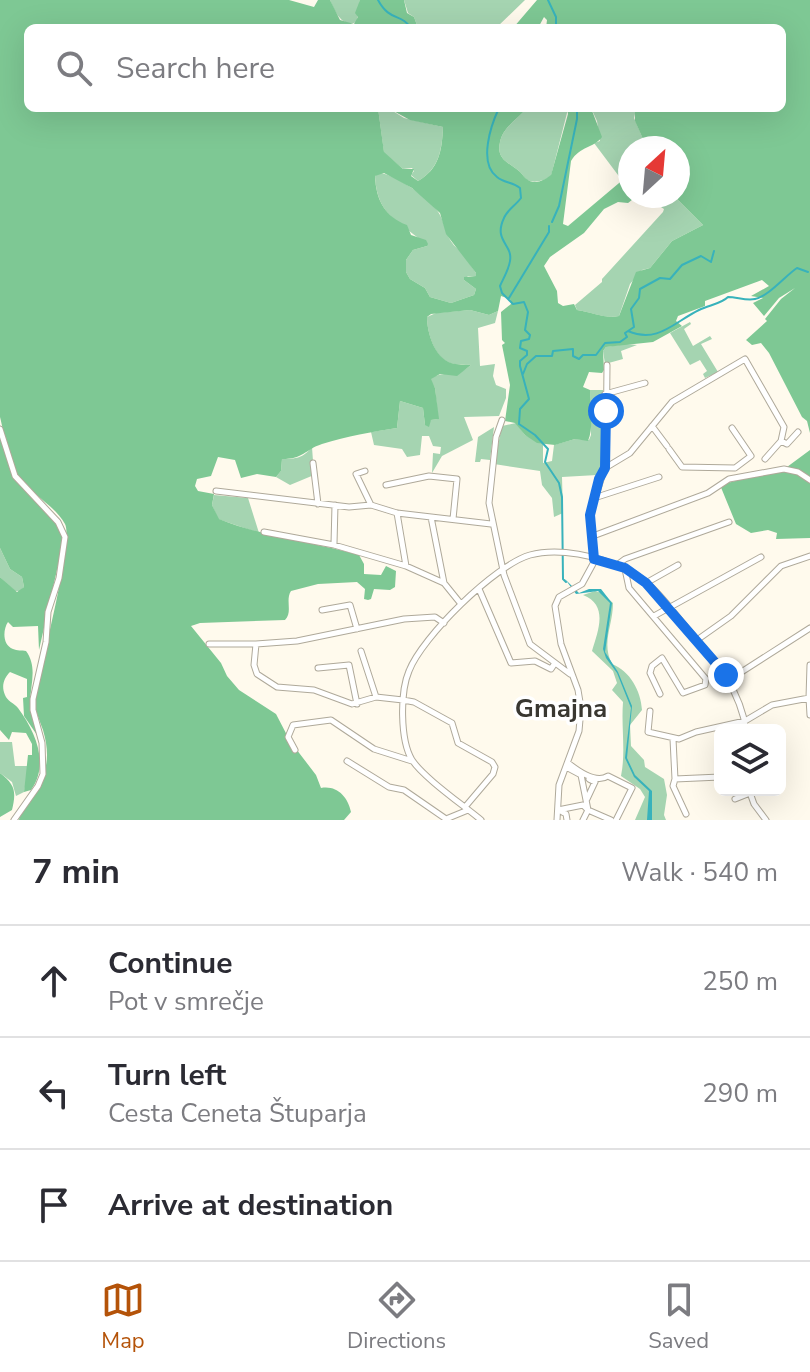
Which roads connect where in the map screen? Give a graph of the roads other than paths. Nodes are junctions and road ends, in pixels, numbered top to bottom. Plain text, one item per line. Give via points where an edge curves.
1 (607, 365) dead end
2 (645, 383) dead end
3 (605, 394) junction
4 (502, 420) dead end
5 (652, 426) junction
6 (732, 428) dead end
7 (0, 429) edge
8 (798, 432) dead end
9 (781, 441) junction
10 (765, 459) dead end
11 (313, 463) dead end
12 (605, 468) junction
13 (365, 471) dead end
14 (659, 477) dead end
15 (810, 480) edge
16 (386, 485) dead end
17 (216, 491) dead end
18 (594, 498) junction
19 (318, 504) junction
20 (335, 505) junction
21 (371, 505) junction
22 (397, 513) junction
23 (431, 517) junction
24 (453, 519) junction
25 (729, 522) dead end
26 (491, 524) junction
27 (264, 532) dead end
28 (593, 536) junction
29 (334, 545) junction
30 (810, 556) edge
31 (761, 557) dead end
32 (594, 559) junction
33 (617, 565) junction
34 (678, 565) dead end
35 (406, 566) junction
36 (504, 568) junction
37 (625, 568) junction
38 (444, 583) junction
39 (646, 583) junction
40 (479, 589) junction
41 (461, 604) junction
42 (668, 607) junction
43 (322, 610) dead end
44 (654, 616) junction
45 (444, 623) junction
46 (810, 628) edge
47 (357, 629) junction
48 (697, 640) junction
49 (209, 644) dead end
50 (256, 644) junction
51 (361, 651) dead end
52 (555, 663) junction
53 (810, 665) edge
54 (318, 668) dead end
55 (571, 674) junction
56 (729, 680) junction
57 (660, 694) dead end
58 (376, 697) junction
59 (809, 698) edge
60 (403, 700) junction
61 (357, 704) junction
62 (650, 711) dead end
63 (810, 715) edge
64 (745, 721) junction
65 (745, 724) edge
66 (673, 739) junction
67 (295, 750) dead end
68 (347, 761) dead end
69 (413, 761) junction
70 (567, 765) junction
71 (581, 775) junction
72 (714, 777) edge
73 (675, 779) junction
74 (596, 780) junction
75 (741, 796) edge
76 (751, 796) edge
77 (735, 799) dead end
78 (586, 800) junction
79 (467, 808) junction
80 (558, 810) junction
81 (590, 811) junction
82 (686, 814) dead end
83 (14, 820) edge
84 (481, 820) edge
85 (557, 820) edge
86 (567, 820) edge
87 (583, 820) edge
88 (614, 820) edge
89 (766, 820) edge

1 - 3 street
2 - 3 street
3 - 12 street
4 - 26 street via 490,485
5 - 6 street via 684,468 735,468 751,456
5 - 9 street via 672,402 745,359 784,425
5 - 12 street via 630,453
7 - 83 street via 15,476 58,522 65,542 33,699 43,774
8 - 9 street via 787,444
9 - 10 street
11 - 19 street
12 - 18 street
13 - 21 street via 356,474
14 - 18 street
15 - 28 street via 784,469 733,478 708,493
16 - 24 street via 429,476 457,479
17 - 19 street
18 - 28 street
19 - 20 street
20 - 21 street
20 - 29 street
21 - 22 street
22 - 23 street
22 - 35 street
23 - 24 street
23 - 38 street
24 - 26 street
25 - 33 street
26 - 36 street
27 - 29 street
28 - 32 street
29 - 35 street
30 - 48 street via 781,566 731,616
31 - 42 street
32 - 33 street
32 - 36 street via 563,552 530,555
32 - 55 street via 584,582 559,597 555,606
33 - 37 street
34 - 39 street
35 - 38 street
36 - 40 street
36 - 52 street via 526,637
37 - 39 street
37 - 44 street via 629,588
38 - 41 street
39 - 42 street
40 - 41 street
40 - 52 street via 511,663 535,661 551,669
41 - 45 street
42 - 44 street
42 - 48 street
43 - 47 street via 350,605
44 - 57 street via 706,682 683,693 662,658 650,673
45 - 47 street via 417,617
45 - 60 street via 417,654
46 - 56 street
47 - 50 street
48 - 56 street
49 - 50 street
50 - 61 street via 254,670 261,679
51 - 58 street
52 - 55 street
53 - 59 street
54 - 61 street via 349,665
55 - 70 street via 581,722
56 - 64 street
58 - 60 street
58 - 61 street
59 - 63 street
59 - 64 street via 772,705
60 - 69 street via 405,739
60 - 79 street via 452,723 458,743 494,764 493,774
62 - 66 street via 648,732
64 - 65 street
64 - 66 street
66 - 73 street
67 - 69 street via 288,737 293,725 331,720 374,749
68 - 79 street via 446,819
69 - 79 street
70 - 71 street
70 - 74 street
70 - 80 street
71 - 74 street
71 - 78 street
72 - 73 street
73 - 82 street via 673,786
74 - 78 street
74 - 88 street via 608,776 632,788
75 - 77 street
76 - 89 street
78 - 81 street
79 - 84 street
80 - 81 street via 583,805
80 - 85 street
80 - 86 street
81 - 87 street
81 - 88 street

